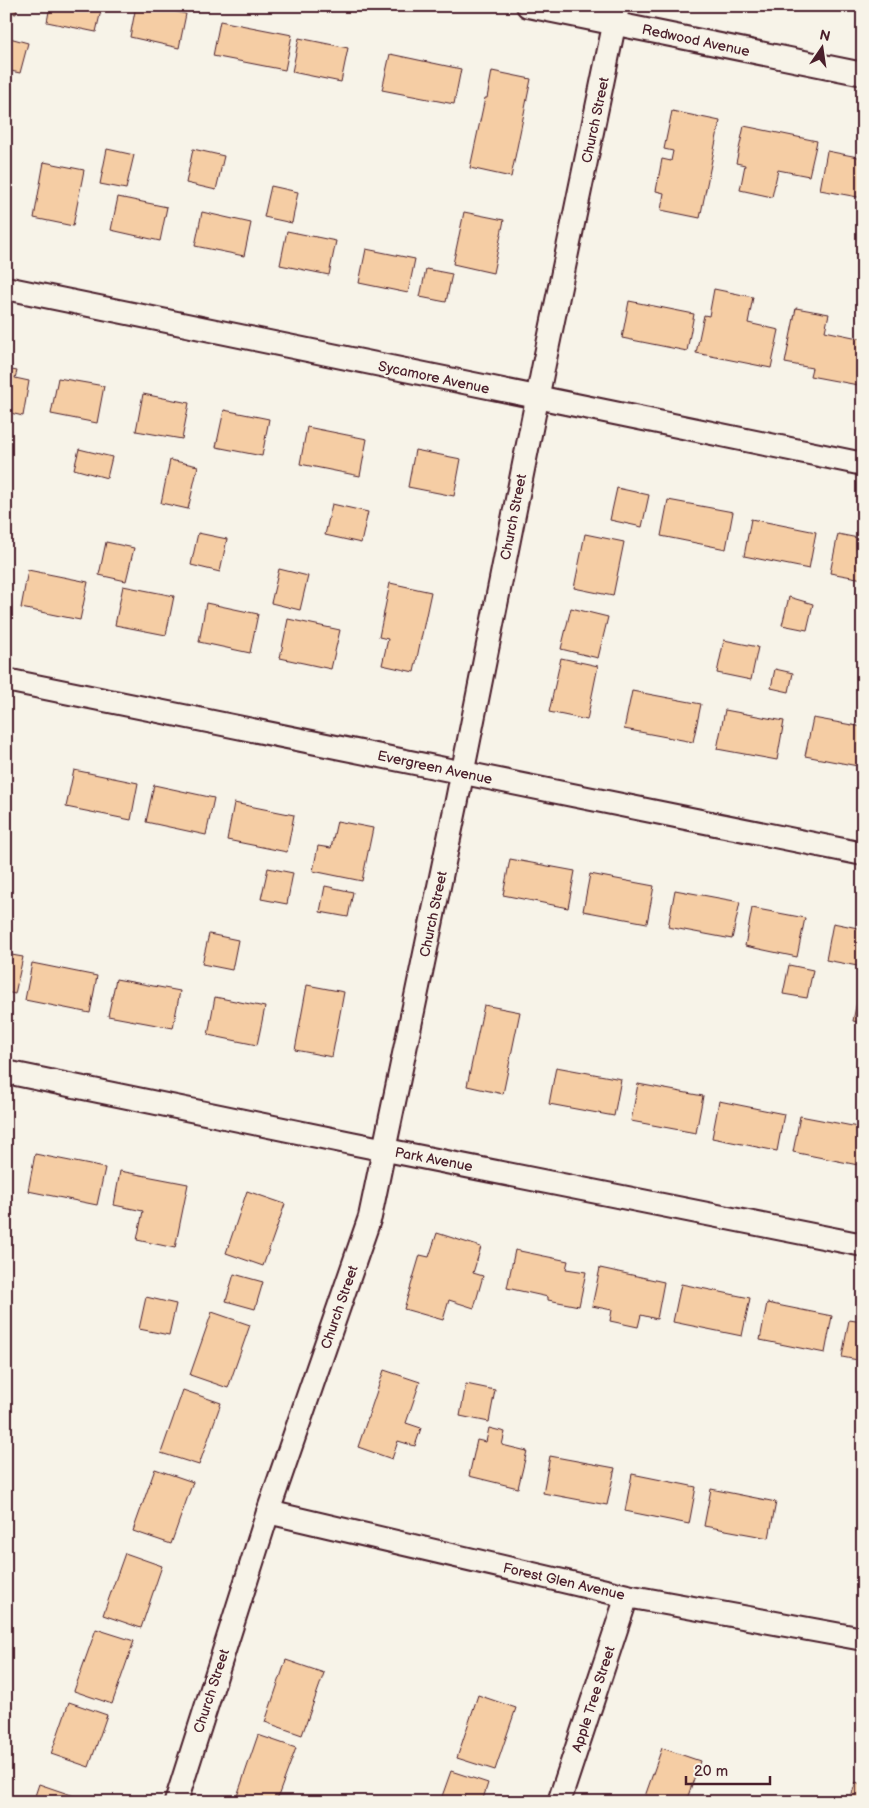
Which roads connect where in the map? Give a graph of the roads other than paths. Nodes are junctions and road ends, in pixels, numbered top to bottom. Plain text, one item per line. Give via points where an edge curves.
1 (528, 6) edge
2 (616, 15) edge
3 (863, 74) edge
4 (6, 288) edge
5 (537, 398) junction
6 (863, 464) edge
7 (6, 680) edge
8 (462, 772) junction
9 (863, 854) edge
10 (6, 1072) edge
11 (385, 1149) junction
12 (863, 1245) edge
13 (268, 1512) junction
14 (627, 1596) junction
15 (863, 1638) edge
16 (176, 1802) edge
17 (559, 1802) edge

1 - 2 street, Redwood Avenue
2 - 3 street, Redwood Avenue
2 - 5 street, Church Street
4 - 5 street, Sycamore Avenue
5 - 6 street, Sycamore Avenue
5 - 8 street, Church Street
7 - 8 street, Evergreen Avenue
8 - 9 street, Evergreen Avenue
8 - 11 street, Church Street
10 - 11 street, Park Avenue
11 - 12 street, Park Avenue
11 - 13 street, Church Street via 370,1217
13 - 14 street, Forest Glen Avenue
13 - 16 street, Church Street
14 - 15 street, Forest Glen Avenue
14 - 17 street, Apple Tree Street

